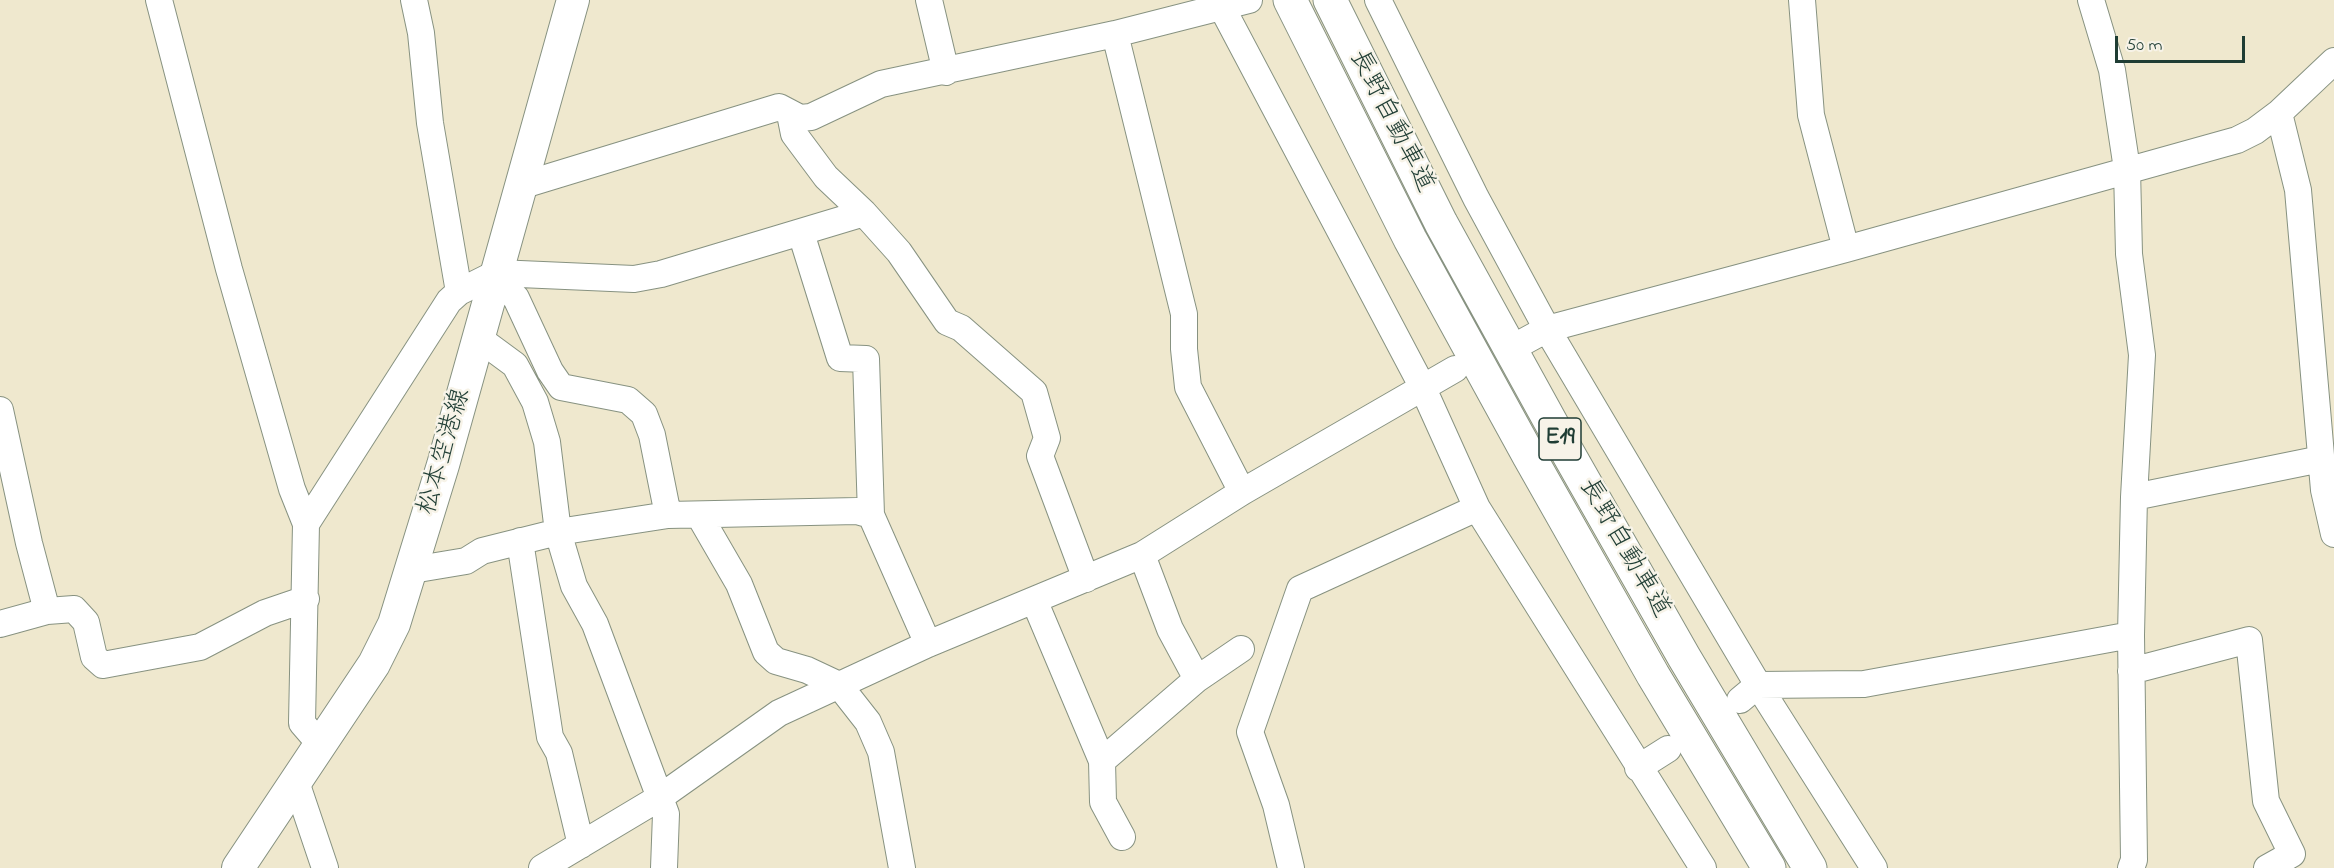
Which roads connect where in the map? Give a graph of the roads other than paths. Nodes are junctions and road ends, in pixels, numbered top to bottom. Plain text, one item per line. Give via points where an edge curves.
1 (159, 0) edge
2 (414, 0) edge
3 (573, 0) edge
4 (929, 0) edge
5 (1249, 0) edge
6 (1283, 0) edge
7 (1290, 0) edge
8 (1330, 0) edge
9 (1338, 0) edge
10 (1378, 0) edge
11 (1802, 0) edge
12 (2091, 0) edge
13 (1220, 4) edge
14 (1115, 34) junction
15 (1308, 38) junction
16 (2334, 61) edge
17 (1361, 65) junction
18 (946, 72) junction
19 (2279, 113) junction
20 (790, 114) junction
21 (2127, 169) junction
22 (520, 186) junction
23 (864, 213) junction
24 (801, 233) junction
25 (1846, 249) junction
26 (496, 276) junction
27 (459, 292) junction
28 (1547, 329) junction
29 (477, 338) junction
30 (1525, 341) dead end
31 (1455, 369) dead end
32 (1422, 386) junction
33 (0, 410) edge
34 (2321, 459) junction
35 (1242, 492) junction
36 (2134, 497) junction
37 (1477, 508) junction
38 (668, 515) junction
39 (699, 515) junction
40 (871, 515) junction
41 (306, 524) junction
42 (558, 532) junction
43 (2334, 534) edge
44 (520, 541) junction
45 (1142, 555) junction
46 (412, 570) junction
47 (1086, 579) junction
48 (306, 599) junction
49 (1034, 600) junction
50 (47, 611) junction
51 (0, 624) edge
52 (2131, 635) junction
53 (928, 644) junction
54 (1241, 649) dead end
55 (2131, 671) junction
56 (1197, 679) junction
57 (839, 685) junction
58 (1749, 692) junction
59 (321, 745) junction
60 (1668, 749) dead end
61 (1102, 761) junction
62 (1638, 768) junction
63 (296, 782) junction
64 (659, 798) junction
65 (1122, 837) dead end
66 (581, 845) junction
67 (2134, 865) edge
68 (238, 868) edge
69 (325, 868) edge
70 (542, 868) edge
71 (664, 868) edge
72 (902, 868) edge
73 (1291, 868) edge
74 (1703, 868) edge
75 (1769, 868) edge
76 (1810, 868) edge
77 (1874, 868) edge
78 (2267, 868) edge

1 - 41 street via 229,269 292,489
2 - 27 street
3 - 22 main road, 松本空港線
4 - 18 street
5 - 13 street
6 - 15 street
7 - 15 highway, 長野自動車道 / E19
8 - 17 highway, 長野自動車道 / E19
9 - 17 street
10 - 28 street via 1476,198
11 - 25 street via 1811,115
12 - 21 street via 2112,70
13 - 14 street
13 - 32 street
14 - 18 street
14 - 35 street via 1184,314 1188,387
15 - 75 highway, 長野自動車道 / E19 via 1410,239 1523,445 1653,675
16 - 19 street
17 - 76 highway, 長野自動車道 / E19 via 1441,223 1560,439
18 - 20 street via 881,84 811,117
19 - 21 street via 2237,140
19 - 34 street via 2298,190
20 - 22 street via 779,106
20 - 23 street via 794,134 826,177
21 - 25 street
21 - 36 street via 2129,254 2142,355
22 - 26 main road, 松本空港線
23 - 24 street
23 - 47 street via 899,252 947,322 962,328 1034,392 1047,438 1040,456
24 - 26 street via 634,279
24 - 40 street via 840,358 866,359
25 - 28 street
26 - 27 street
26 - 29 main road, 松本空港線
26 - 38 street via 516,298 561,387 628,400 644,414
27 - 41 street via 449,301
28 - 30 street
28 - 58 street
29 - 42 street via 515,365 535,402 546,442
29 - 46 main road, 松本空港線
31 - 32 street
32 - 35 street
32 - 37 street
33 - 50 street
34 - 36 street
34 - 43 street
35 - 45 street
36 - 52 street
37 - 62 street
37 - 73 street via 1300,589 1250,732 1276,805
38 - 39 street
38 - 42 street
39 - 40 street via 857,511
39 - 57 street via 739,584 766,652 776,661
40 - 53 street
41 - 48 street
42 - 44 street
42 - 64 street via 574,586 595,624
44 - 46 street via 482,551 466,561
44 - 66 street via 550,737 558,753
45 - 47 street
45 - 56 street via 1170,629
46 - 59 main road, 松本空港線 via 394,624 374,664
47 - 49 street
48 - 50 street via 265,613 200,647 103,665 94,657 86,622 74,609
48 - 59 street via 302,723
49 - 53 street
49 - 61 street
50 - 51 street
52 - 55 street
52 - 58 street via 1864,684
53 - 57 street
54 - 56 street
55 - 67 street
55 - 78 street via 2249,640 2266,801 2292,854
56 - 61 street
57 - 64 street via 779,713
57 - 72 street via 868,722 881,752
58 - 77 street
59 - 63 main road, 松本空港線
60 - 62 street
61 - 65 street via 1102,802
62 - 74 street
63 - 68 main road, 松本空港線
63 - 69 street
64 - 66 street
64 - 71 street via 666,814
66 - 70 street

